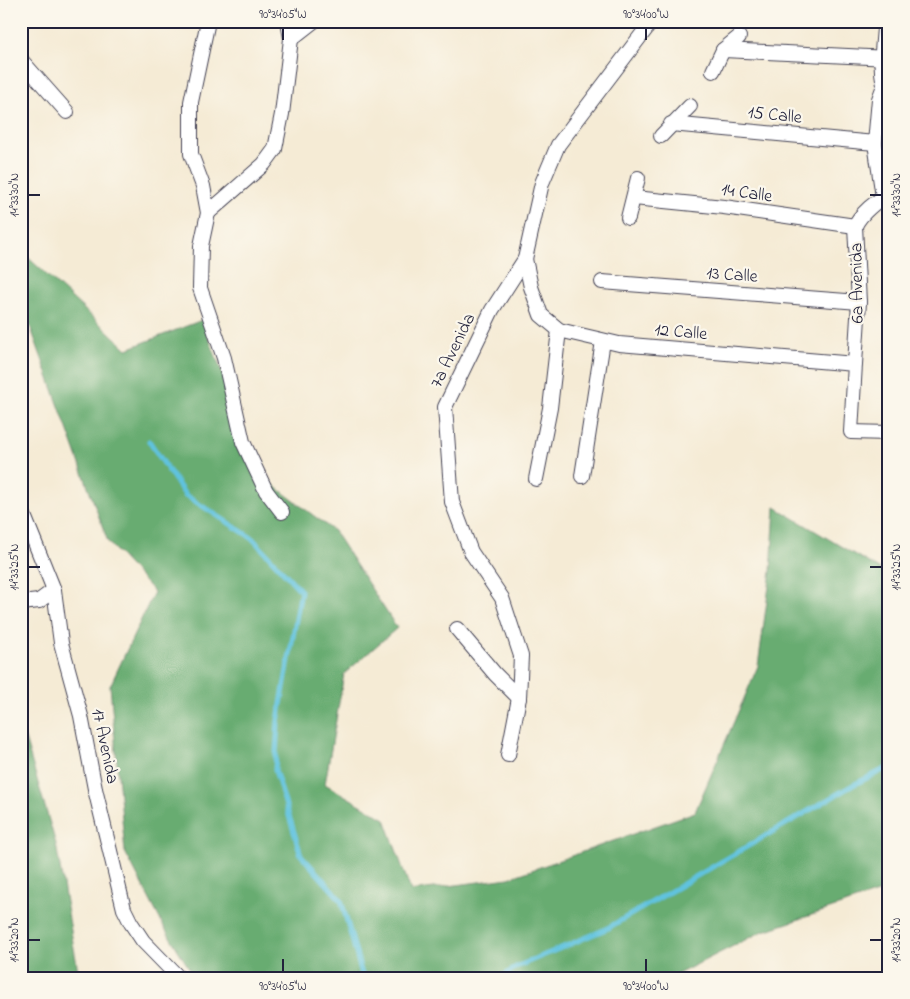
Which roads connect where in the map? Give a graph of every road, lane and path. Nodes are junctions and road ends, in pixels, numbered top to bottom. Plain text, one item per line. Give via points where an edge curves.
1 (208, 21) edge
2 (288, 21) edge
3 (314, 21) edge
4 (652, 21) edge
5 (887, 21) edge
6 (739, 38) dead end
7 (291, 39) junction
8 (723, 50) junction
9 (887, 58) edge
10 (21, 60) edge
11 (714, 71) dead end
12 (887, 87) edge
13 (690, 106) dead end
14 (67, 112) dead end
15 (671, 124) junction
16 (661, 136) dead end
17 (875, 143) junction
18 (638, 178) dead end
19 (886, 197) edge
20 (634, 198) junction
21 (208, 213) junction
22 (628, 218) dead end
23 (855, 226) junction
24 (525, 259) junction
25 (602, 282) dead end
26 (859, 302) junction
27 (559, 330) junction
28 (603, 341) junction
29 (854, 364) junction
30 (889, 433) edge
31 (582, 476) dead end
32 (536, 479) dead end
33 (21, 508) edge
34 (282, 512) dead end
35 (54, 590) junction
36 (21, 603) edge
37 (457, 629) dead end
38 (519, 698) junction
39 (508, 754) dead end
40 (179, 978) edge

1 - 21 street via 191,102 190,132 191,154 203,186
2 - 7 street
3 - 7 street
4 - 24 street, 7a Avenida via 558,145 542,183
5 - 9 main road
6 - 8 street
7 - 21 street via 275,149 264,164
8 - 9 street
8 - 11 street
9 - 12 main road
10 - 14 street
12 - 17 street via 879,99
13 - 15 street
15 - 16 street
15 - 17 street, 15 Calle
17 - 19 street
18 - 20 street
19 - 23 street, 6a Avenida via 858,218
20 - 22 street
20 - 23 street, 14 Calle
21 - 34 street via 201,246 200,288 224,358 243,442 266,491
23 - 26 street, 6a Avenida
24 - 27 street, 12 Calle via 541,315
24 - 38 street, 7a Avenida via 492,310 445,407 452,502 471,552 502,598 508,614 522,656
25 - 26 street, 13 Calle
26 - 29 street, 6a Avenida
27 - 28 street, 12 Calle
27 - 32 street via 550,408
28 - 29 street, 12 Calle
28 - 31 street
29 - 30 street via 851,432
33 - 35 street, 17 Avenida
35 - 36 street via 39,601
35 - 40 street, 17 Avenida via 61,643 81,716 124,909 143,941
37 - 38 street
38 - 39 street, 7a Avenida

